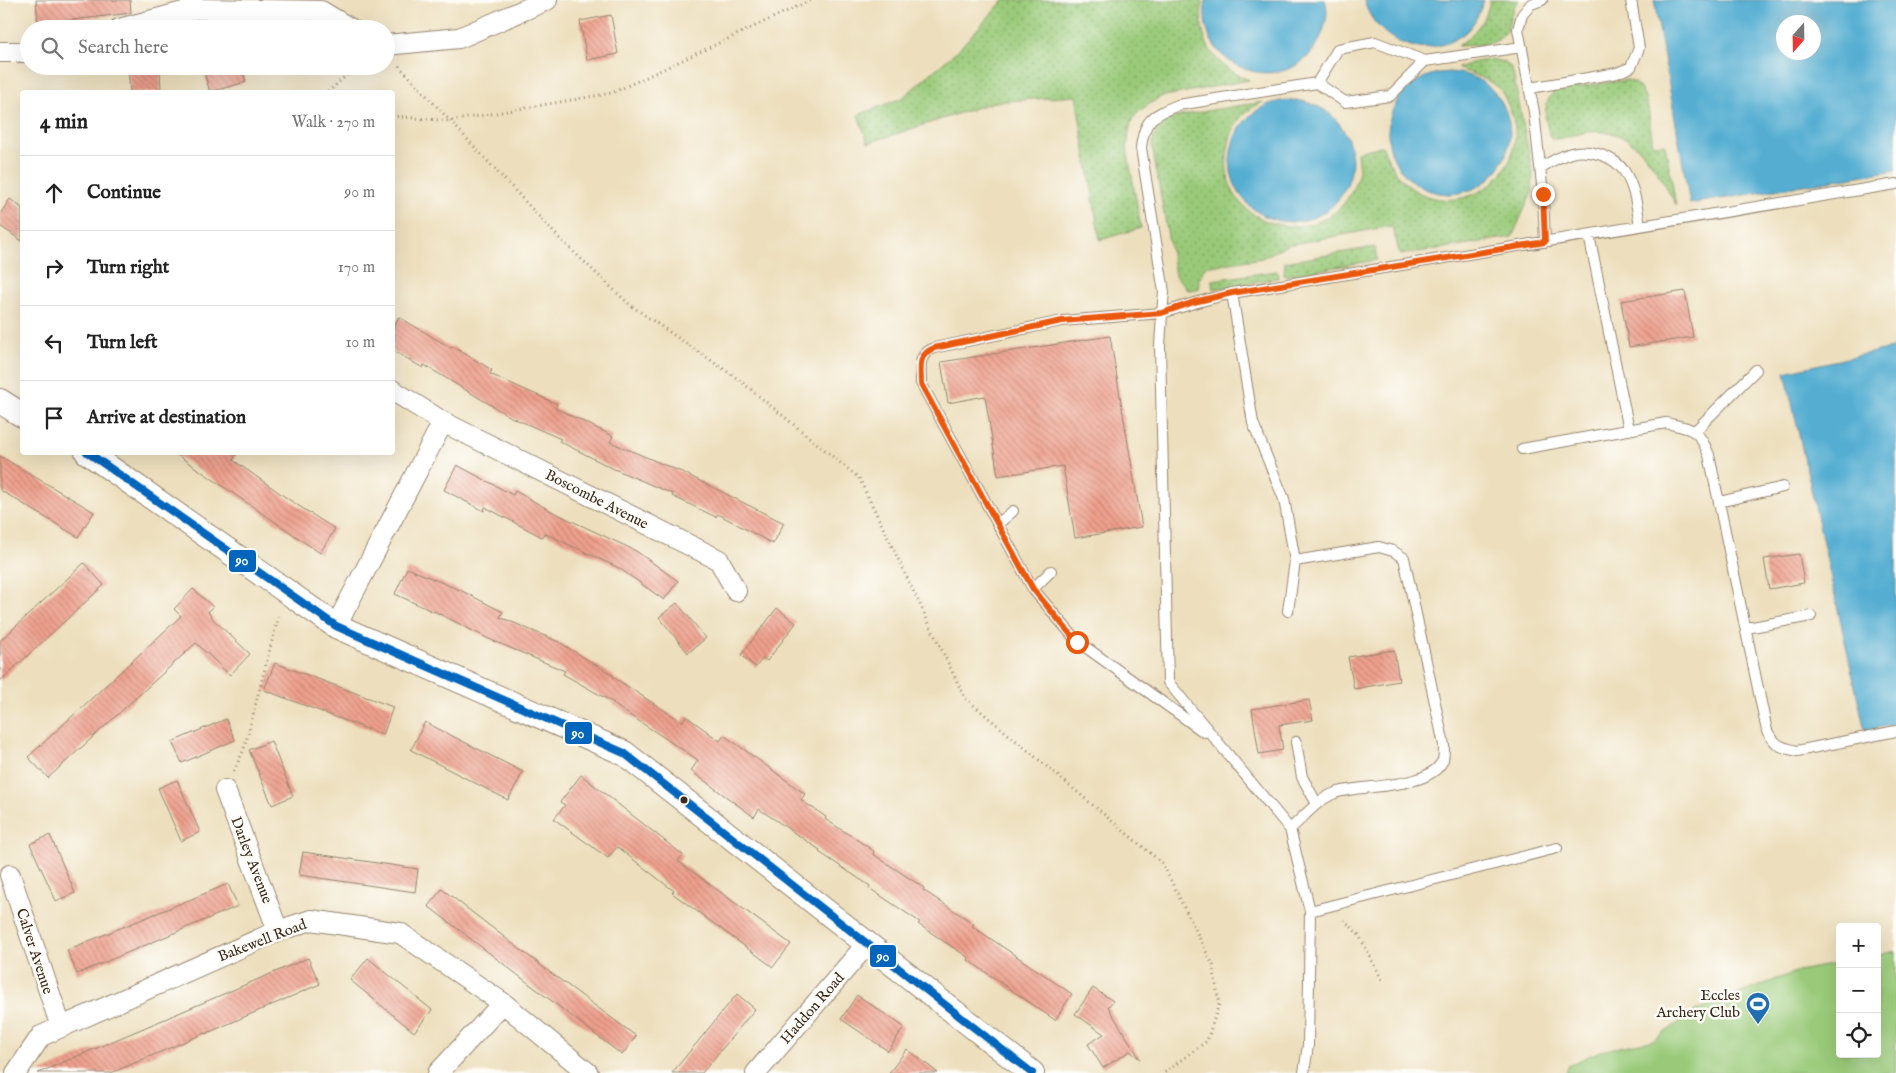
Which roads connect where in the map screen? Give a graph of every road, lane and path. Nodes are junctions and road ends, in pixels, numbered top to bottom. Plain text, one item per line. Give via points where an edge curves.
1 (547, 0) edge
2 (811, 0) edge
3 (1542, 0) edge
4 (1631, 0) edge
5 (153, 20) edge
6 (336, 20) edge
7 (1522, 47) junction
8 (0, 52) edge
9 (20, 52) edge
10 (395, 52) edge
11 (395, 60) edge
12 (1425, 61) junction
13 (347, 75) edge
14 (1317, 83) junction
15 (1530, 88) junction
16 (330, 90) edge
17 (395, 116) edge
18 (450, 121) junction
19 (1540, 168) junction
20 (1896, 184) edge
21 (1640, 226) junction
22 (1589, 234) junction
23 (1545, 242) junction
24 (1232, 293) junction
25 (1162, 313) junction
26 (1756, 370) dead end
27 (395, 392) edge
28 (0, 402) edge
29 (20, 413) edge
30 (443, 422) junction
31 (1629, 430) junction
32 (1694, 432) junction
33 (1522, 449) dead end
34 (92, 455) edge
35 (1783, 487) dead end
36 (1719, 502) junction
37 (1013, 511) dead end
38 (998, 524) junction
39 (1295, 562) junction
40 (1051, 571) dead end
41 (1033, 589) junction
42 (285, 590) junction
43 (736, 591) dead end
44 (1288, 611) dead end
45 (1812, 616) dead end
46 (336, 626) junction
47 (1747, 628) junction
48 (1896, 731) edge
49 (1215, 739) junction
50 (1296, 742) dead end
51 (225, 790) joint
52 (1317, 804) junction
53 (1290, 829) junction
54 (1557, 848) dead end
55 (10, 875) dead end
56 (1329, 906) junction
57 (1310, 911) junction
58 (278, 931) junction
59 (867, 944) junction
60 (1383, 982) dead end
61 (503, 1003) junction
62 (61, 1027) junction
63 (16, 1073) edge
64 (438, 1073) edge
65 (588, 1073) edge
66 (756, 1073) edge
67 (1032, 1073) edge
68 (1164, 1073) edge
69 (1304, 1073) edge

1 - 10 street via 459,38
2 - 18 path via 612,93
3 - 7 lane via 1531,4 1522,15 1518,29
4 - 15 lane via 1639,48 1630,67 1617,73
5 - 6 street via 195,9 321,11
7 - 12 lane
7 - 15 lane
8 - 9 street
11 - 18 path
12 - 14 lane via 1390,96 1345,102
12 - 14 lane via 1375,42 1338,49
13 - 16 path
14 - 25 lane via 1178,105 1157,114 1147,123 1141,148 1164,292
15 - 19 lane
17 - 18 path
18 - 68 path via 561,240 630,305 738,379 859,478 965,698 1162,863 1212,965 1219,1004 1206,1041
19 - 21 lane via 1573,152 1592,153 1610,159 1624,170 1635,196
19 - 23 lane
20 - 21 lane
21 - 22 lane
22 - 23 lane
22 - 31 lane
23 - 24 lane
24 - 25 lane
24 - 39 lane via 1253,423 1284,499
25 - 38 lane via 1062,321 927,351 922,358 921,384
25 - 49 lane via 1160,356 1168,682
26 - 32 lane
27 - 30 street, Boscombe Avenue
28 - 29 street
30 - 43 street, Boscombe Avenue via 719,560
30 - 46 street
31 - 32 lane via 1666,423
31 - 33 lane
32 - 36 lane via 1702,437 1709,455
34 - 42 street
35 - 36 lane
36 - 47 lane
37 - 38 lane
38 - 41 lane
39 - 44 lane
39 - 52 lane via 1378,547 1404,558 1444,745 1443,760 1431,773 1410,782 1335,793
40 - 41 lane
41 - 49 lane via 1077,642
42 - 46 street
42 - 51 path via 244,749
45 - 47 lane
46 - 59 street via 624,753
47 - 48 lane via 1768,731 1775,743 1797,751
49 - 53 lane
50 - 52 lane via 1302,777
51 - 58 street, Darley Avenue
52 - 53 lane
53 - 57 lane
54 - 56 lane
55 - 62 street, Calver Avenue
56 - 57 lane
56 - 60 path via 1359,935
57 - 69 lane via 1308,1045
58 - 61 street, Bakewell Road via 311,920 400,933
58 - 62 street, Bakewell Road
59 - 66 street, Haddon Road
59 - 67 street
61 - 64 street
61 - 65 street, Bakewell Road
62 - 63 street, Bakewell Road via 41,1036

